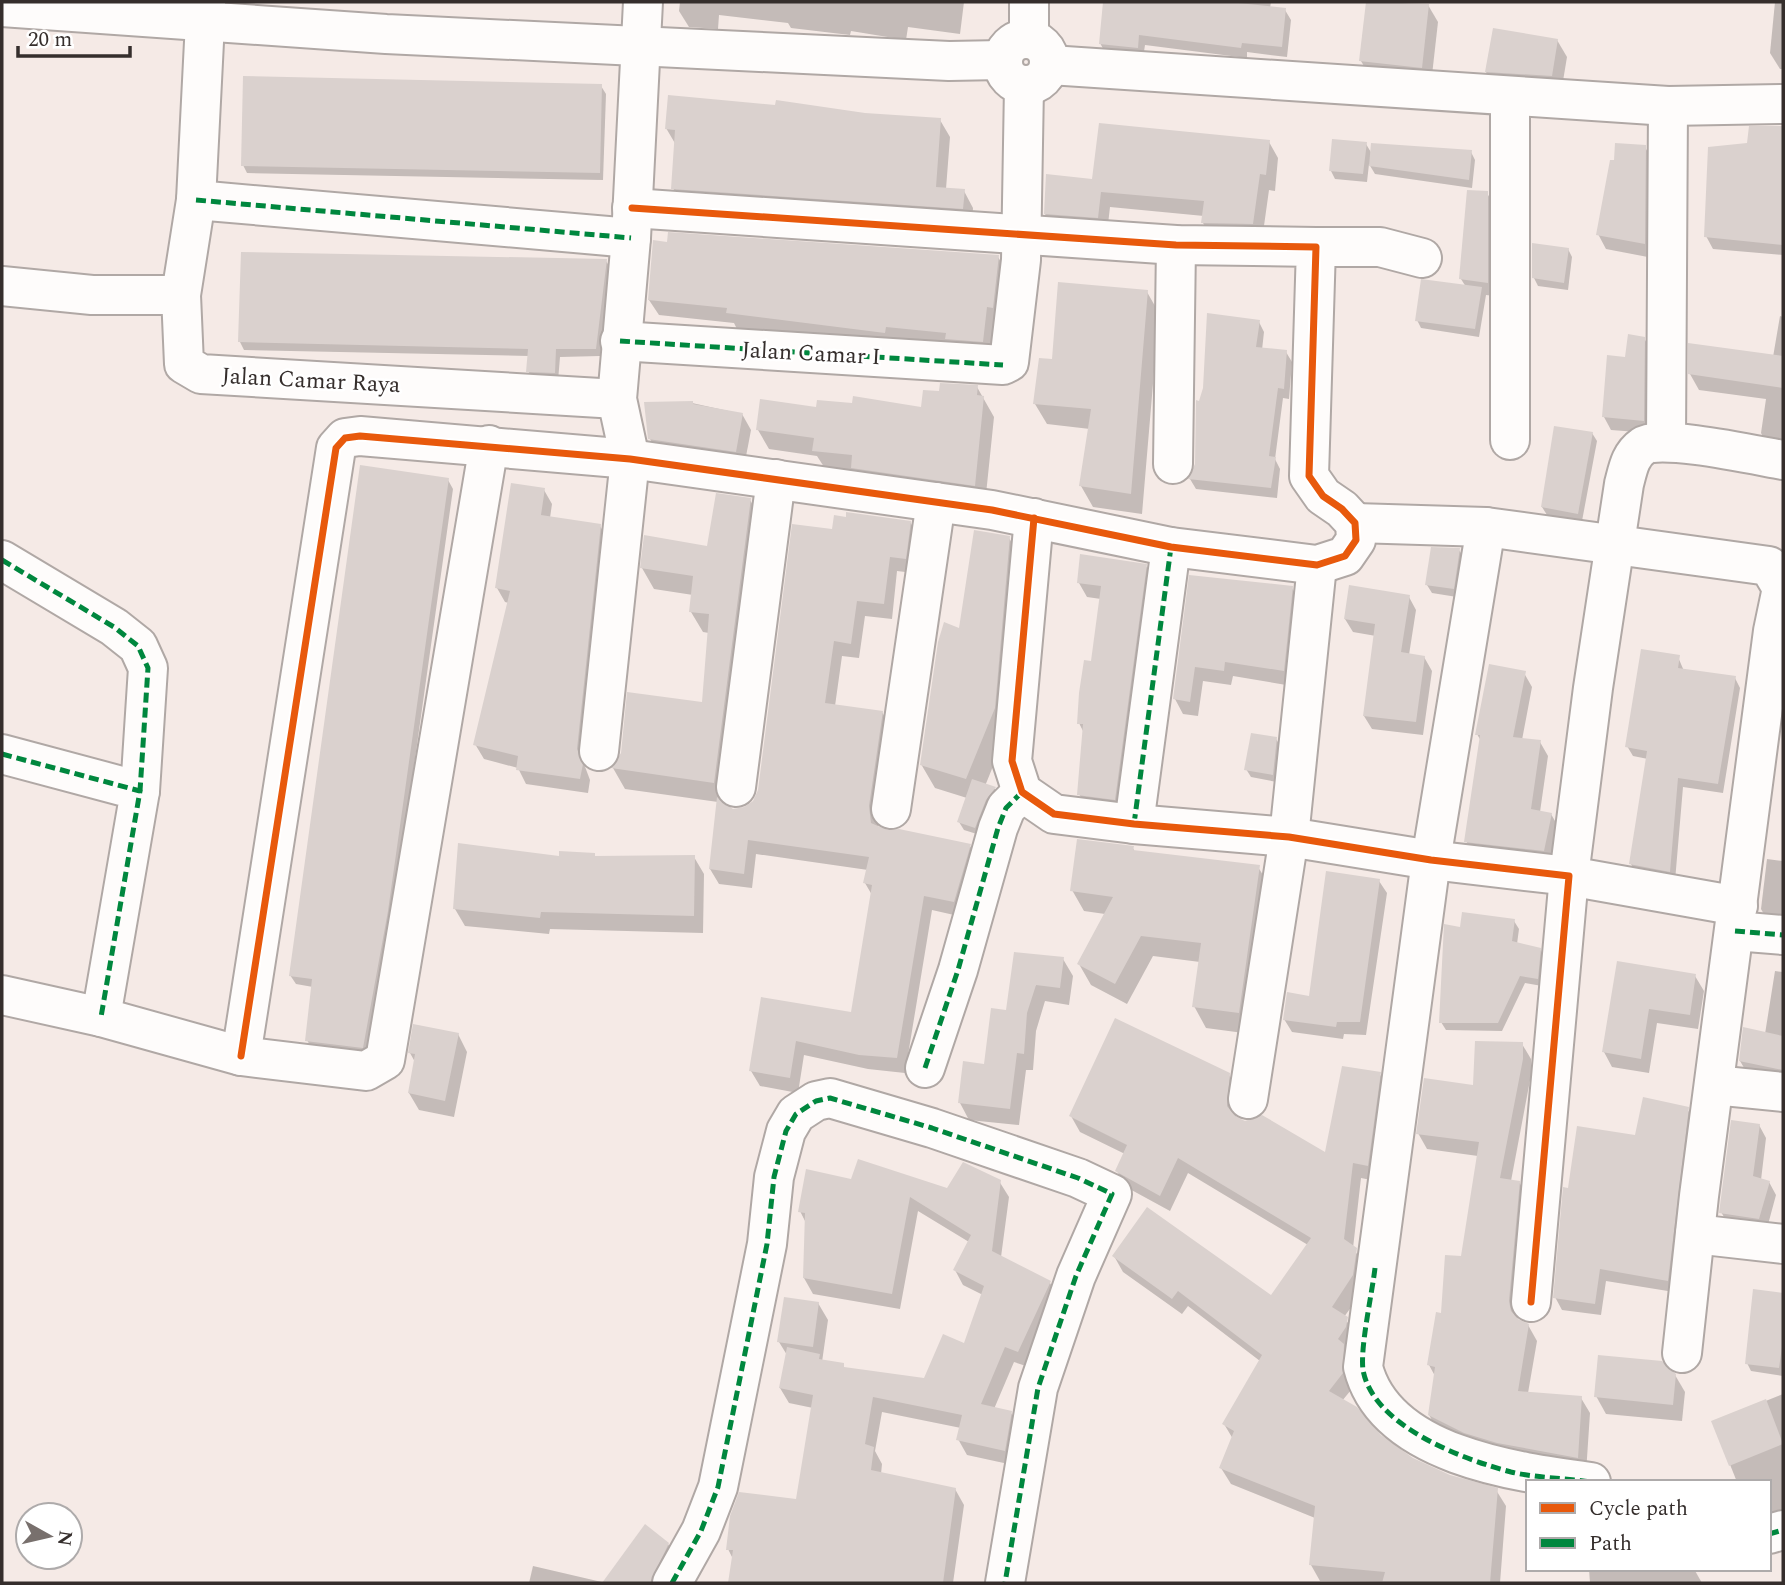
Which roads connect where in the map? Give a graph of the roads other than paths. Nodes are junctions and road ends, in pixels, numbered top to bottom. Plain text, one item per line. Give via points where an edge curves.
1 (643, 2) edge
2 (2, 7) edge
3 (205, 11) edge
4 (639, 46) junction
5 (1027, 50) edge
6 (1510, 97) junction
7 (1783, 104) edge
8 (1668, 106) junction
9 (196, 200) junction
10 (631, 223) junction
11 (1021, 235) junction
12 (1176, 244) junction
13 (1316, 247) junction
14 (1422, 258) dead end
15 (2, 286) edge
16 (181, 295) junction
17 (620, 341) junction
18 (617, 399) junction
19 (1510, 440) dead end
20 (1666, 441) junction
21 (489, 445) junction
22 (630, 459) junction
23 (1783, 460) edge
24 (1173, 464) dead end
25 (776, 479) junction
26 (936, 502) junction
27 (1034, 517) junction
28 (1355, 523) junction
29 (1486, 527) junction
30 (1614, 545) junction
31 (1171, 547) junction
32 (2, 559) edge
33 (1317, 565) junction
34 (599, 751) dead end
35 (2, 754) edge
36 (1769, 784) edge
37 (736, 787) dead end
38 (140, 791) junction
39 (1022, 792) junction
40 (891, 809) dead end
41 (1134, 824) junction
42 (1289, 837) junction
43 (1431, 860) junction
44 (1569, 876) junction
45 (1737, 919) junction
46 (1783, 935) edge
47 (2, 995) edge
48 (101, 1017) junction
49 (241, 1056) junction
50 (925, 1068) dead end
51 (1714, 1085) junction
52 (1783, 1092) edge
53 (1248, 1099) dead end
54 (1695, 1234) junction
55 (1783, 1244) edge
56 (1531, 1302) dead end
57 (1682, 1353) dead end
58 (1575, 1480) edge
59 (672, 1583) edge
60 (1005, 1583) edge

1 - 4 street
2 - 3 street
3 - 4 street
3 - 9 street, Jalan Camar Raya
4 - 5 street via 949,61
4 - 10 street
5 - 6 street
5 - 11 street
6 - 8 street
6 - 19 street
7 - 8 street
8 - 20 street
9 - 10 street
9 - 16 street, Jalan Camar Raya
10 - 11 street
10 - 17 street
11 - 12 street
11 - 17 street, Jalan Camar I via 1013,352 1003,365
12 - 13 street
12 - 24 street
13 - 14 street via 1380,247
13 - 28 street via 1309,476 1323,496
15 - 16 street via 92,295
16 - 18 street, Jalan Camar Raya via 184,364 201,374
17 - 18 street
18 - 22 street
20 - 23 street
20 - 30 street via 1645,444 1631,460
21 - 22 street
21 - 49 street via 385,1060 366,1071
21 - 49 street via 360,436 345,438 336,447
22 - 25 street
22 - 34 street
25 - 26 street
25 - 37 street
26 - 27 street
26 - 40 street
27 - 31 street
27 - 39 street via 1012,761
28 - 29 street
28 - 33 street via 1356,540 1345,555
29 - 30 street
29 - 43 street
30 - 36 street via 1769,566 1782,588 1773,631
30 - 44 street
31 - 33 street
31 - 41 street
32 - 38 street via 138,646 148,668
33 - 42 street
35 - 38 street
36 - 45 street
38 - 48 street
39 - 41 street via 1054,814
39 - 50 street via 1006,807 998,828
41 - 42 street
42 - 43 street
42 - 53 street
43 - 44 street
43 - 58 street via 1363,1367 1368,1388 1382,1406 1420,1438 1511,1472
44 - 45 street
44 - 56 street
45 - 46 street
45 - 51 street
47 - 48 street
48 - 49 street
51 - 52 street
51 - 54 street
54 - 55 street
54 - 57 street
59 - 60 street via 701,1531 718,1487 786,1131 796,1114 830,1098 932,1128 1112,1194 1076,1276 1038,1388

